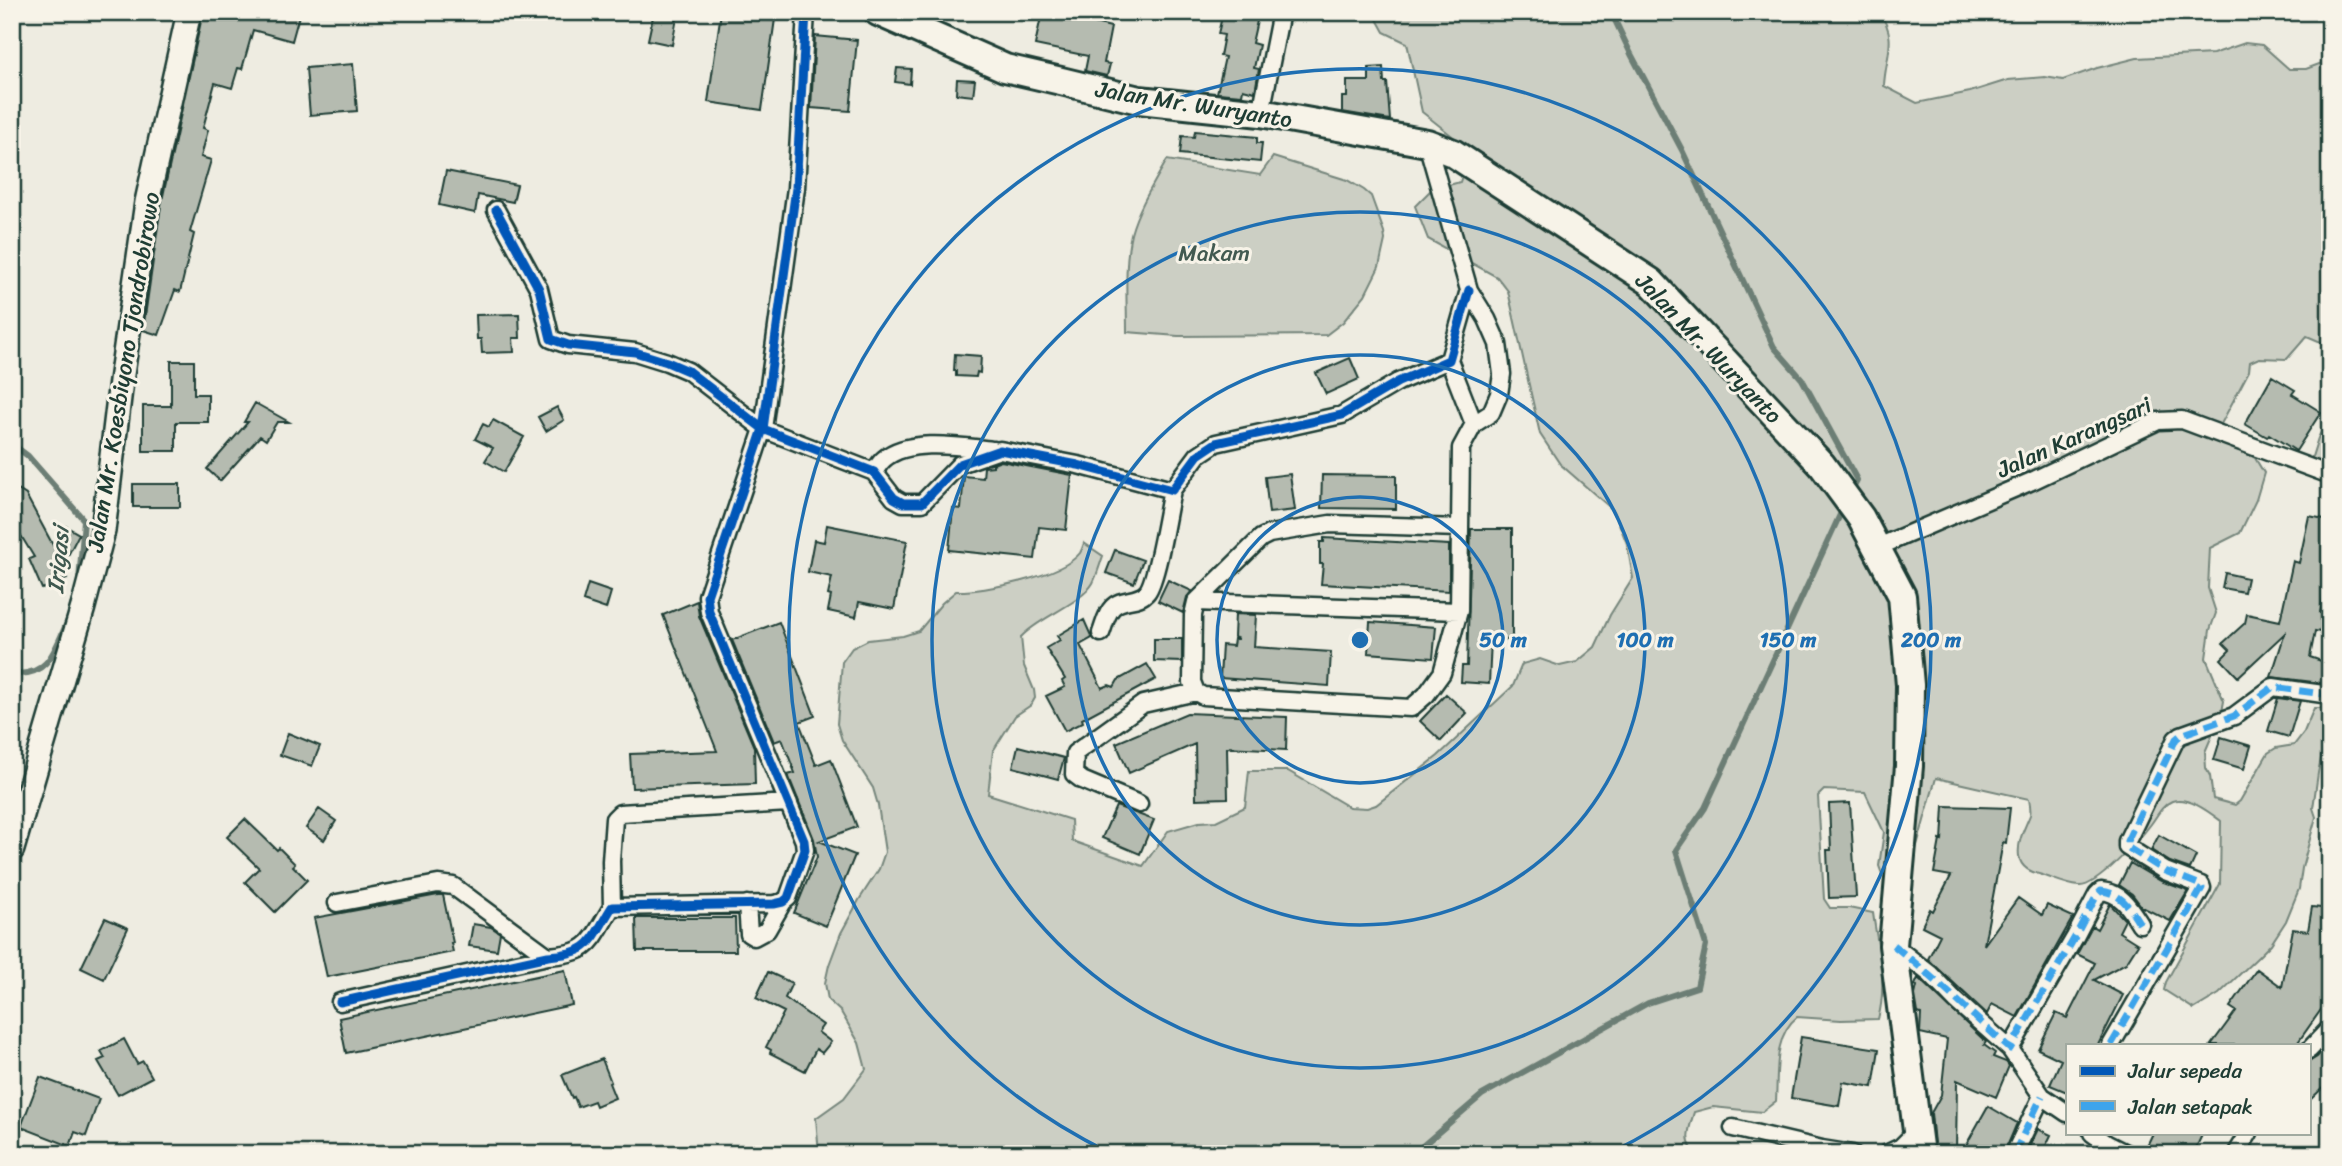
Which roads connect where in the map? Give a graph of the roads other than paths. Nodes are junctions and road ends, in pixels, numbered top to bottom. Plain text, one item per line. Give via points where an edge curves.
1 (189, 12) edge
2 (806, 12) edge
3 (878, 12) edge
4 (1281, 12) edge
5 (1261, 113) junction
6 (1427, 142) junction
7 (496, 210) dead end
8 (1469, 290) junction
9 (1449, 360) junction
10 (1474, 424) junction
11 (763, 429) junction
12 (1000, 450) junction
13 (874, 472) junction
14 (2330, 475) edge
15 (1172, 490) junction
16 (1460, 528) junction
17 (1878, 547) junction
18 (1196, 602) junction
19 (1458, 611) junction
20 (1101, 633) dead end
21 (1196, 692) junction
22 (2330, 695) edge
23 (789, 803) junction
24 (1139, 803) dead end
25 (12, 849) edge
26 (783, 902) junction
27 (337, 903) dead end
28 (747, 904) junction
29 (612, 908) junction
30 (2140, 924) dead end
31 (1893, 945) junction
32 (548, 956) junction
33 (340, 1002) dead end
34 (2330, 1028) edge
35 (2112, 1044) edge
36 (2010, 1049) junction
37 (2310, 1049) edge
38 (2042, 1096) junction
39 (2066, 1112) edge
40 (1733, 1128) dead end
41 (2093, 1134) edge
42 (2248, 1134) edge
43 (1918, 1143) edge
44 (1853, 1154) edge
45 (1886, 1154) edge
46 (2014, 1154) edge
47 (2127, 1154) edge
48 (2235, 1154) edge

1 - 25 main road, Jalan Mr. Koesbiyono Tjondrobirowo via 147,202 103,531
2 - 11 street via 796,188
3 - 5 main road, Jalan Mr. Wuryanto via 1005,68 1139,100
4 - 5 street
5 - 6 main road, Jalan Mr. Wuryanto
6 - 8 street
6 - 17 main road, Jalan Mr. Wuryanto via 1453,153 1651,282 1822,465
7 - 11 street via 539,289 551,339 635,352 667,362 688,371
8 - 9 street
8 - 10 street via 1498,344 1502,374 1491,412
9 - 10 street
9 - 15 street via 1398,382 1342,415 1216,443 1198,455
10 - 16 street via 1461,448
11 - 13 street
11 - 23 street via 707,596 709,612
12 - 13 street via 915,447 884,458
12 - 13 street via 960,464 922,502 903,503 894,498
12 - 15 street
14 - 17 street, Jalan Karangsari via 2182,420 2158,421
15 - 20 street via 1148,592 1111,608
16 - 18 street via 1330,524 1269,534
16 - 19 street
17 - 31 main road, Jalan Mr. Wuryanto via 1902,596 1910,685 1909,766
18 - 19 street
18 - 21 street via 1192,682
19 - 21 street via 1442,673 1411,708
21 - 24 street via 1143,704 1075,753 1074,774
22 - 35 street via 2273,687 2234,716 2176,739 2127,847 2202,887
23 - 26 street via 805,850
23 - 29 street via 620,813 614,819
26 - 28 street
26 - 28 street via 767,930 752,937
27 - 32 street via 438,884 453,886
28 - 29 street
29 - 32 street via 585,948
30 - 36 street via 2125,901 2110,892 2096,895
31 - 36 street
31 - 43 main road, Jalan Mr. Wuryanto
32 - 33 street
34 - 37 street
36 - 38 street
38 - 39 street
38 - 46 street
40 - 44 street
41 - 47 street
42 - 48 street
43 - 45 street

